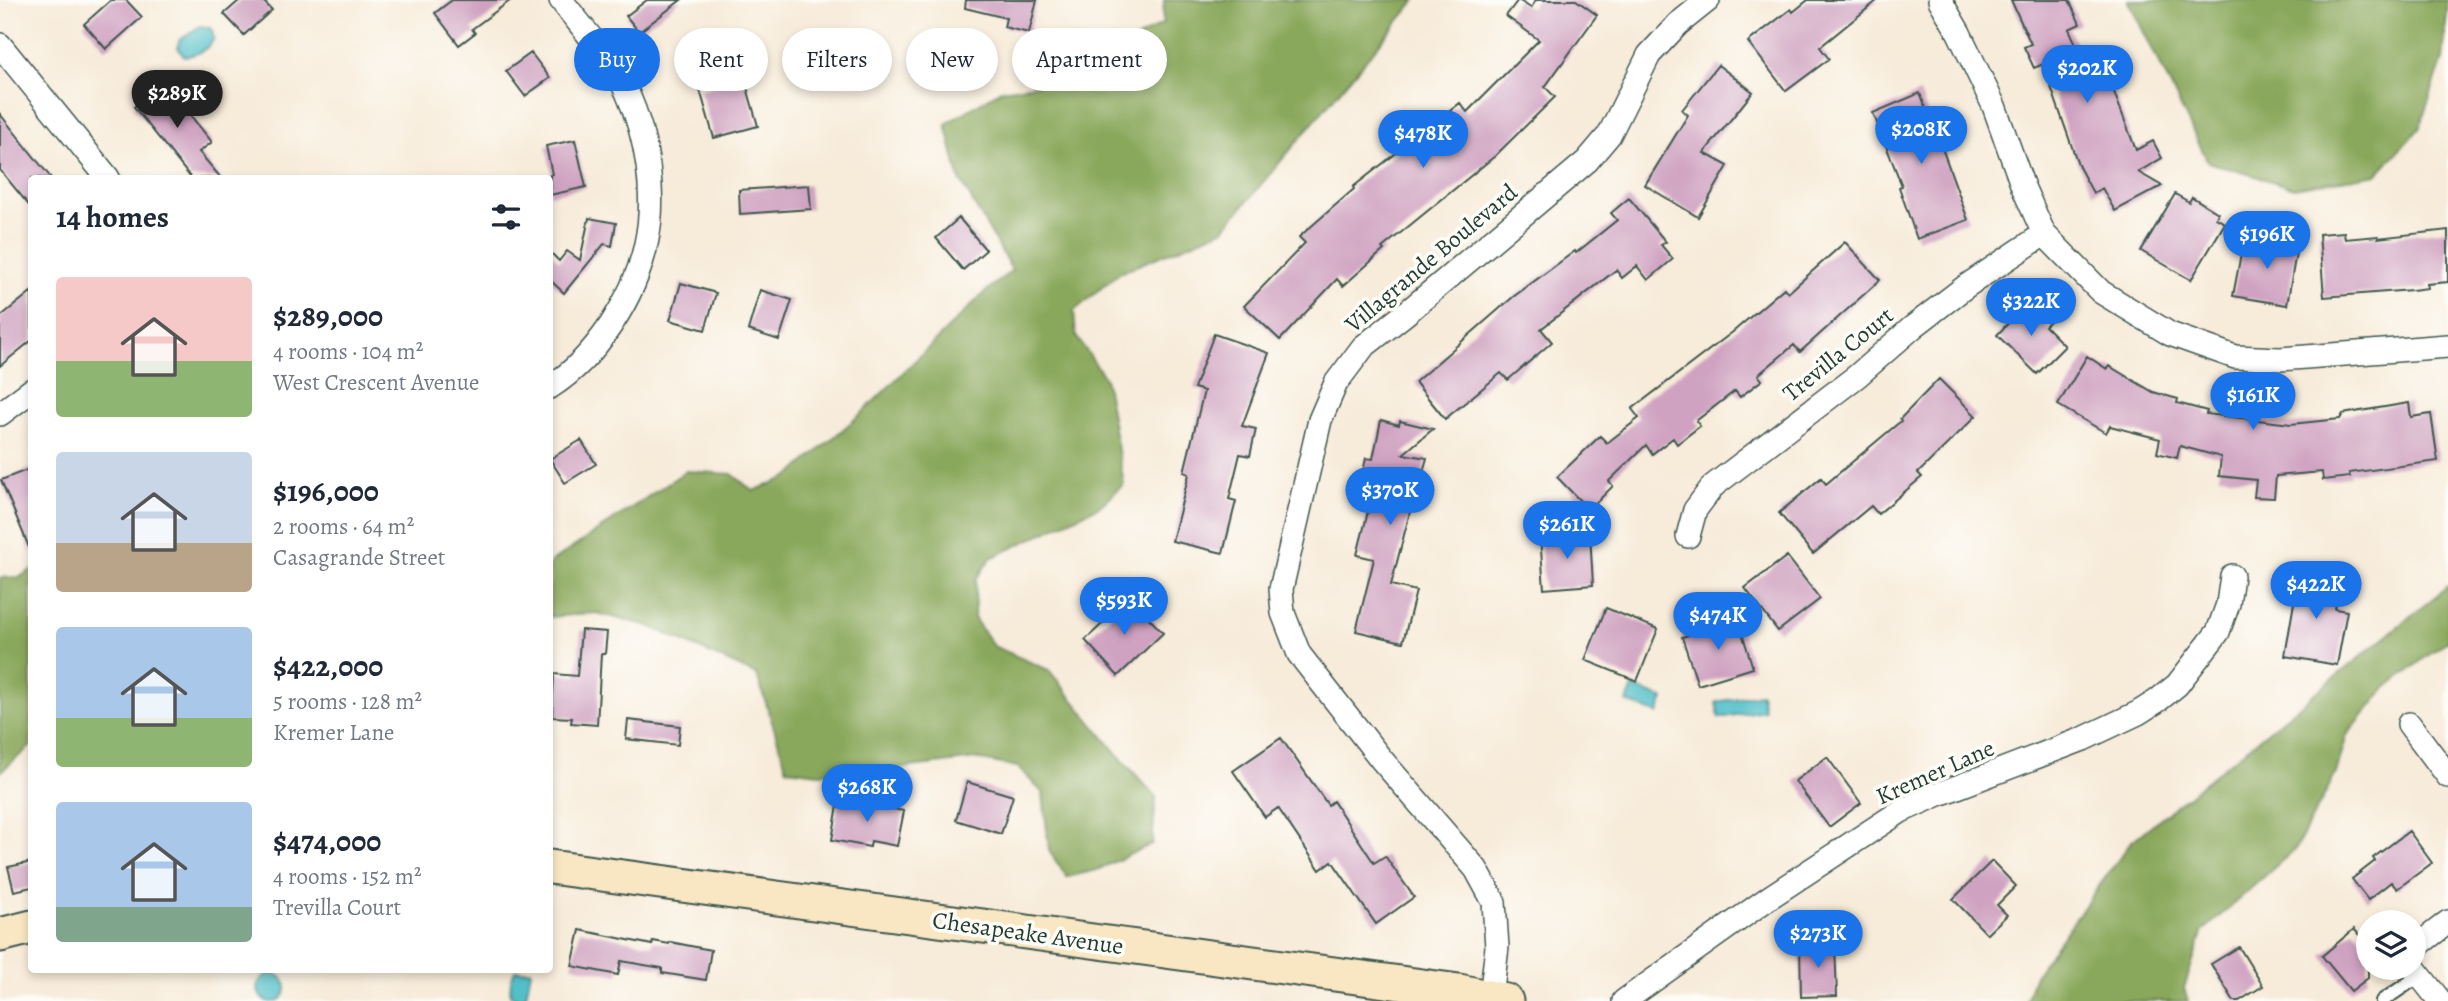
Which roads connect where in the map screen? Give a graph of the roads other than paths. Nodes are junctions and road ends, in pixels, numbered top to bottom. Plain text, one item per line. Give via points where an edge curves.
1 (561, 0) edge
2 (1708, 0) edge
3 (1940, 0) edge
4 (0, 45) edge
5 (106, 175) edge
6 (2044, 234) junction
7 (2448, 346) edge
8 (553, 385) edge
9 (28, 393) edge
10 (0, 414) edge
11 (1688, 536) dead end
12 (2232, 576) dead end
13 (2409, 724) dead end
14 (2448, 776) edge
15 (553, 867) edge
16 (2448, 922) edge
17 (28, 928) edge
18 (0, 935) edge
19 (2426, 939) edge
20 (2406, 980) edge
21 (2423, 980) edge
22 (1498, 999) edge
23 (1623, 1001) edge
24 (2382, 1001) edge
25 (2440, 1001) edge

1 - 8 street via 626,90 640,128 650,198 646,244 613,321 596,345
2 - 22 street, Villagrande Boulevard via 1649,55 1609,135 1587,161 1363,347 1336,383 1320,420 1286,559 1283,612 1299,654 1476,869 1494,902
3 - 6 street via 1994,106
4 - 5 street
6 - 7 street via 2101,292 2170,334 2235,357 2280,359
6 - 11 street, Trevilla Court via 1965,286 1857,376 1713,485 1695,510
9 - 10 street
12 - 23 street, Kremer Lane via 2218,632 2177,685 2157,701 2083,739 1901,811
13 - 14 street
15 - 22 street, Chesapeake Avenue
16 - 19 street
17 - 18 street
20 - 24 lane
21 - 25 street

